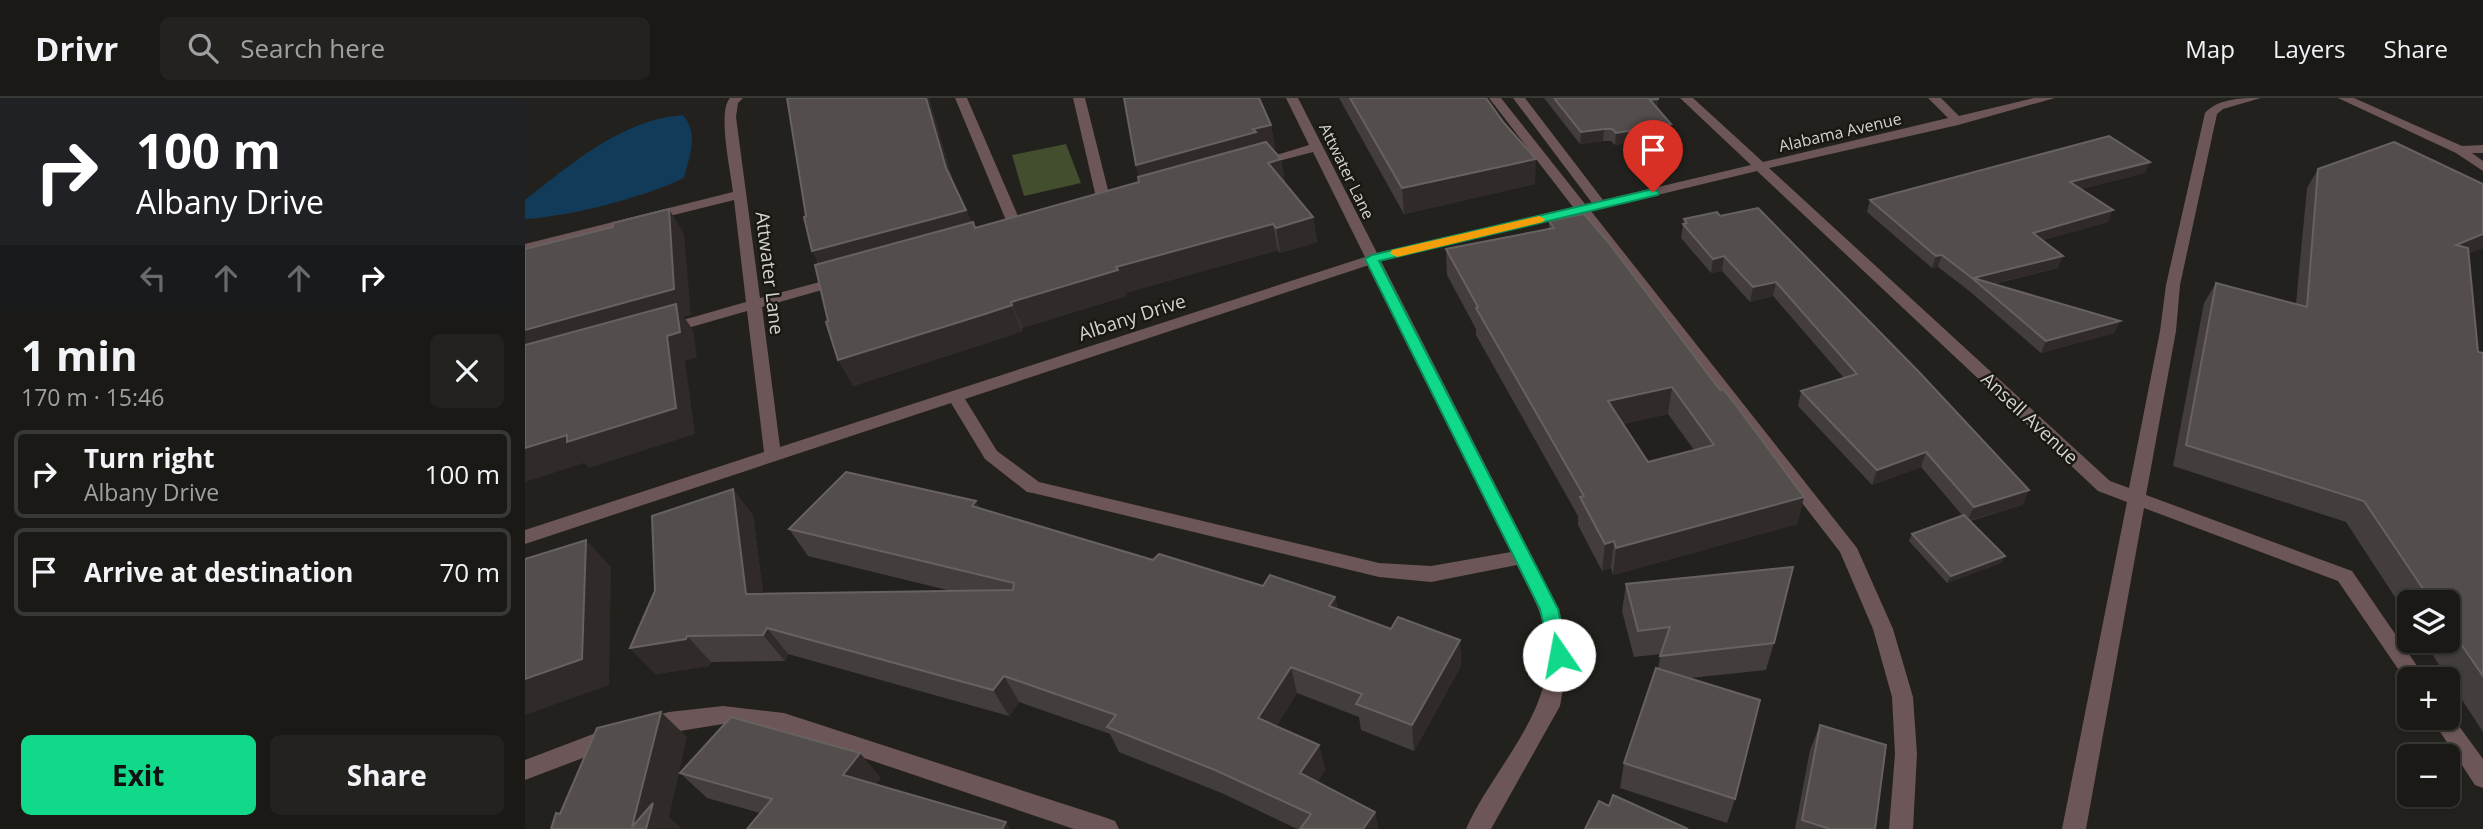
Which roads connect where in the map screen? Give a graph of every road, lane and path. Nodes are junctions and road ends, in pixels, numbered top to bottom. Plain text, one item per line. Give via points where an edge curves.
1 (737, 98) edge
2 (1079, 98) edge
3 (1292, 98) edge
4 (1495, 98) edge
5 (1519, 98) edge
6 (1686, 98) edge
7 (1934, 98) edge
8 (2049, 98) edge
9 (2255, 98) edge
10 (2344, 98) edge
11 (966, 99) edge
12 (1958, 121) junction
13 (1316, 147) junction
14 (2483, 149) edge
15 (2460, 150) junction
16 (1761, 167) junction
17 (2483, 167) edge
18 (1238, 169) edge
19 (740, 194) junction
20 (1105, 206) edge
21 (1592, 207) junction
22 (1017, 231) edge
23 (525, 248) edge
24 (1372, 259) junction
25 (858, 275) edge
26 (754, 304) junction
27 (659, 331) edge
28 (955, 396) junction
29 (773, 456) junction
30 (2135, 498) junction
31 (525, 537) edge
32 (1523, 557) junction
33 (2408, 667) edge
34 (2450, 730) edge
35 (525, 770) edge
36 (2483, 778) edge
37 (1107, 829) edge
38 (1478, 829) edge
39 (1901, 829) edge
40 (2074, 829) edge

1 - 19 street, Attwater Lane via 730,117
2 - 20 street
3 - 13 street, Attwater Lane
4 - 21 street
5 - 21 street
6 - 16 street, Ansell Avenue
7 - 12 street
8 - 12 street, Alabama Avenue
9 - 30 street via 2211,113 2176,271
10 - 15 street
11 - 22 street
12 - 16 street, Alabama Avenue
13 - 18 street
13 - 24 street, Attwater Lane
14 - 15 street
15 - 17 street
16 - 21 street, Albany Drive
16 - 30 street, Ansell Avenue via 2103,486
19 - 23 street
19 - 26 street, Attwater Lane
21 - 24 street, Albany Drive
21 - 39 street via 1848,548 1876,610 1899,679 1907,785
24 - 28 street, Albany Drive
24 - 32 street, Attwater Lane
25 - 26 street
26 - 27 street
26 - 29 street, Attwater Lane
28 - 29 street, Albany Drive
28 - 32 street via 991,455 1033,487 1379,570 1431,574
29 - 31 street, Albany Drive
30 - 33 street, Ansell Avenue via 2345,576
30 - 40 street
32 - 38 street, Attwater Lane via 1549,609 1559,655 1549,706
34 - 36 street
35 - 37 street via 622,733 669,720 723,715 784,722

